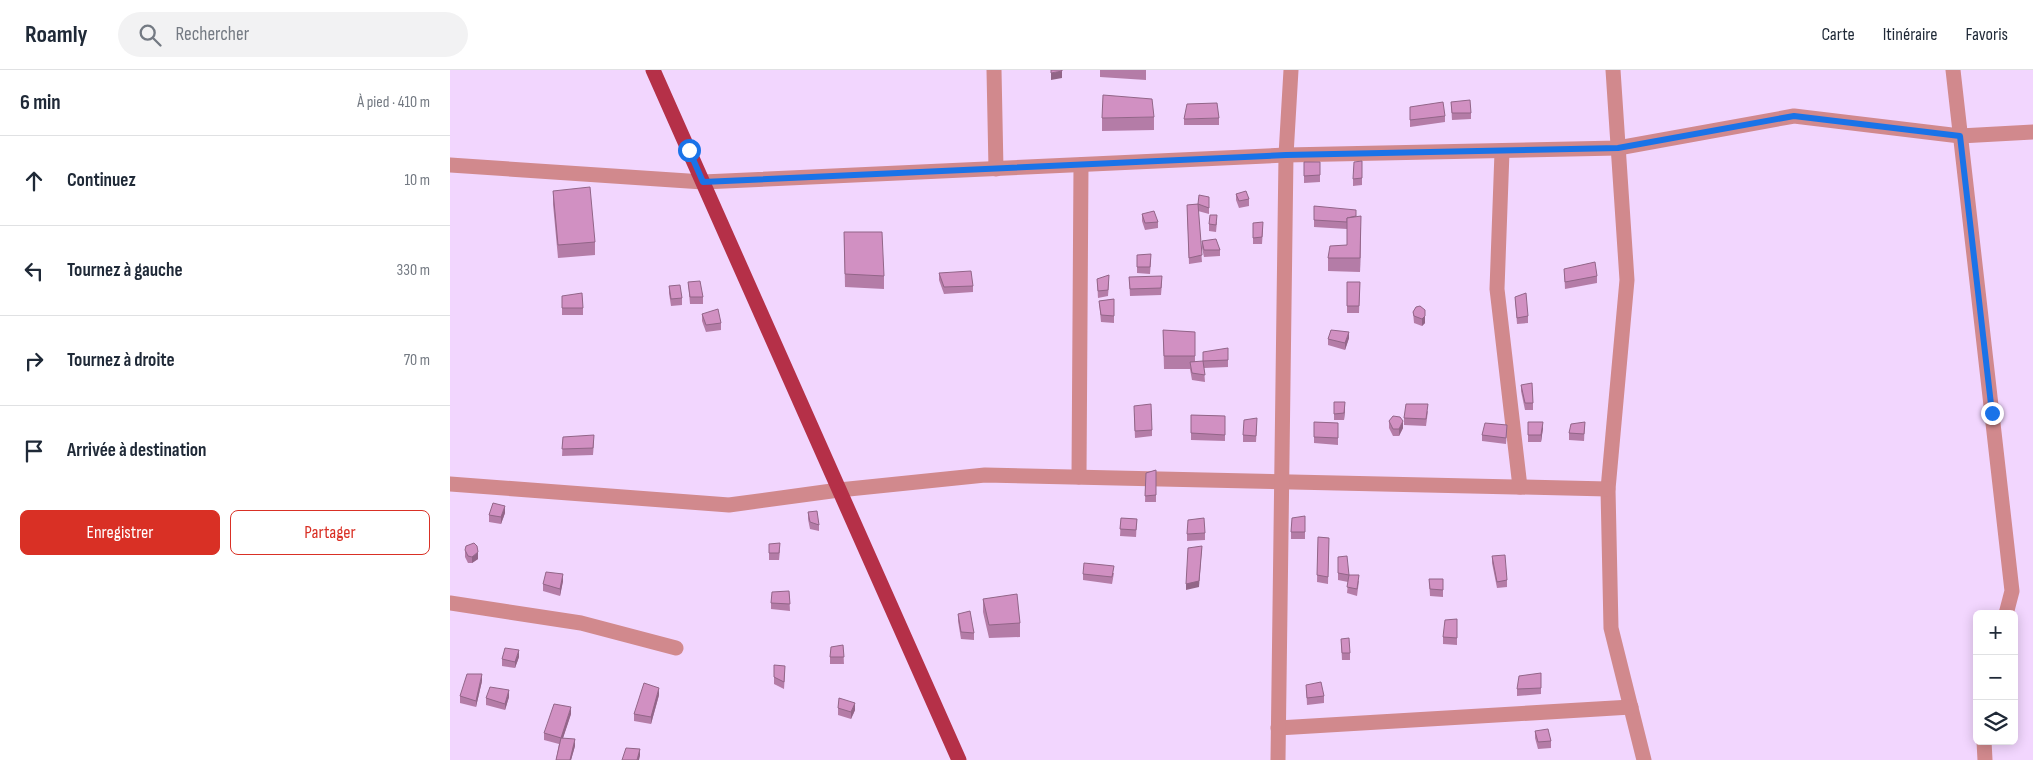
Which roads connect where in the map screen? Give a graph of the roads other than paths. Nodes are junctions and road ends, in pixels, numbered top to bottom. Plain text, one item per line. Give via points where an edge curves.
1 (653, 70) edge
2 (994, 70) edge
3 (1291, 70) edge
4 (1613, 70) edge
5 (1953, 70) edge
6 (2033, 132) edge
7 (1960, 136) junction
8 (1618, 148) junction
9 (1502, 152) junction
10 (1286, 155) junction
11 (450, 165) edge
12 (1081, 165) junction
13 (996, 168) junction
14 (703, 182) junction
15 (1079, 477) junction
16 (1282, 481) junction
17 (450, 484) edge
18 (1520, 487) junction
19 (1608, 489) junction
20 (839, 490) junction
21 (450, 602) edge
22 (2007, 610) edge
23 (676, 648) dead end
24 (1631, 707) junction
25 (1278, 728) junction
26 (1984, 745) edge
27 (959, 760) edge
28 (1278, 760) edge
29 (1644, 760) edge
30 (1985, 760) edge

1 - 14 main road
2 - 13 street
3 - 10 street
4 - 8 street
5 - 7 street
6 - 7 street
7 - 8 street via 1794,116
7 - 22 street via 2012,591
8 - 9 street
8 - 19 street via 1627,280
9 - 10 street
9 - 18 street via 1497,289
10 - 12 street
10 - 16 street
11 - 14 street
12 - 13 street
12 - 15 street
13 - 14 street
14 - 20 main road
15 - 16 street
15 - 20 street via 984,475
16 - 18 street
16 - 25 street
17 - 20 street via 729,505
18 - 19 street
19 - 24 street via 1611,628
20 - 27 main road
21 - 23 street via 580,623
24 - 25 street
24 - 29 street
25 - 28 street
26 - 30 street

